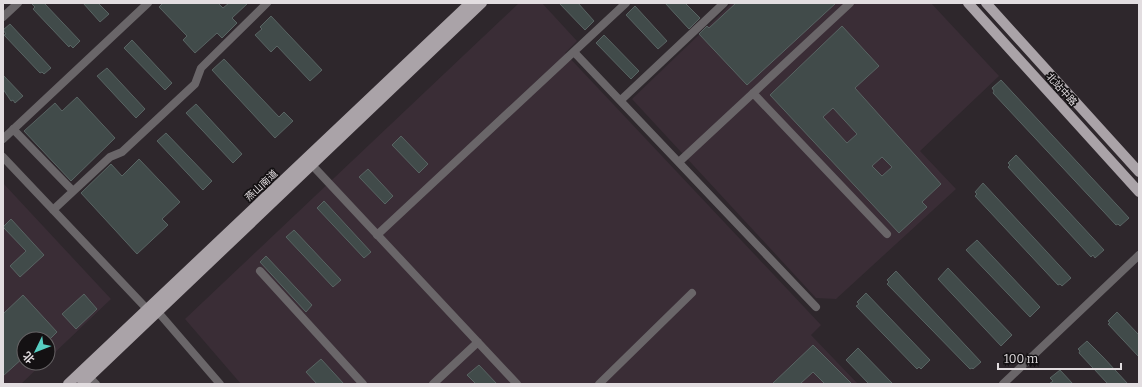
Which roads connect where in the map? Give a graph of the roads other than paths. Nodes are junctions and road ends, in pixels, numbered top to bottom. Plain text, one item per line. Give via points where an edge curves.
1 (18, 3) edge
2 (148, 3) edge
3 (267, 3) edge
4 (470, 3) edge
5 (482, 3) edge
6 (626, 3) edge
7 (724, 3) edge
8 (850, 3) edge
9 (968, 3) edge
10 (986, 3) edge
11 (3, 17) edge
12 (574, 52) junction
13 (753, 93) junction
14 (621, 100) junction
15 (13, 130) junction
16 (3, 139) edge
17 (3, 157) edge
18 (679, 162) junction
19 (312, 165) junction
20 (1139, 172) edge
21 (73, 191) junction
22 (1139, 192) edge
23 (52, 210) junction
24 (887, 234) dead end
25 (377, 235) junction
26 (1139, 255) edge
27 (260, 271) dead end
28 (692, 293) dead end
29 (816, 307) dead end
30 (147, 309) junction
31 (158, 312) junction
32 (478, 342) junction
33 (93, 380) edge
34 (68, 384) edge
35 (82, 384) edge
36 (220, 384) edge
37 (363, 384) edge
38 (433, 384) edge
39 (517, 384) edge
40 (599, 384) edge
41 (1003, 384) edge

1 - 11 street
2 - 15 street
3 - 21 street via 201,68 195,84 122,152 110,157
4 - 30 main road, 燕山南道
5 - 19 main road, 燕山南道
6 - 12 street
7 - 14 street
8 - 13 street
9 - 22 main road, 北站中路
10 - 20 main road, 北站中路
12 - 14 street
12 - 25 street
13 - 18 street
13 - 24 street
14 - 18 street
15 - 16 street
15 - 21 street
17 - 23 street
18 - 29 street
19 - 25 street
19 - 31 main road, 燕山南道
21 - 23 street
23 - 30 street
25 - 32 street
26 - 41 street
27 - 37 street
28 - 40 street
30 - 34 main road, 燕山南道
31 - 33 main road, 燕山南道
31 - 36 street
32 - 38 street
32 - 39 street
33 - 35 main road, 燕山南道

